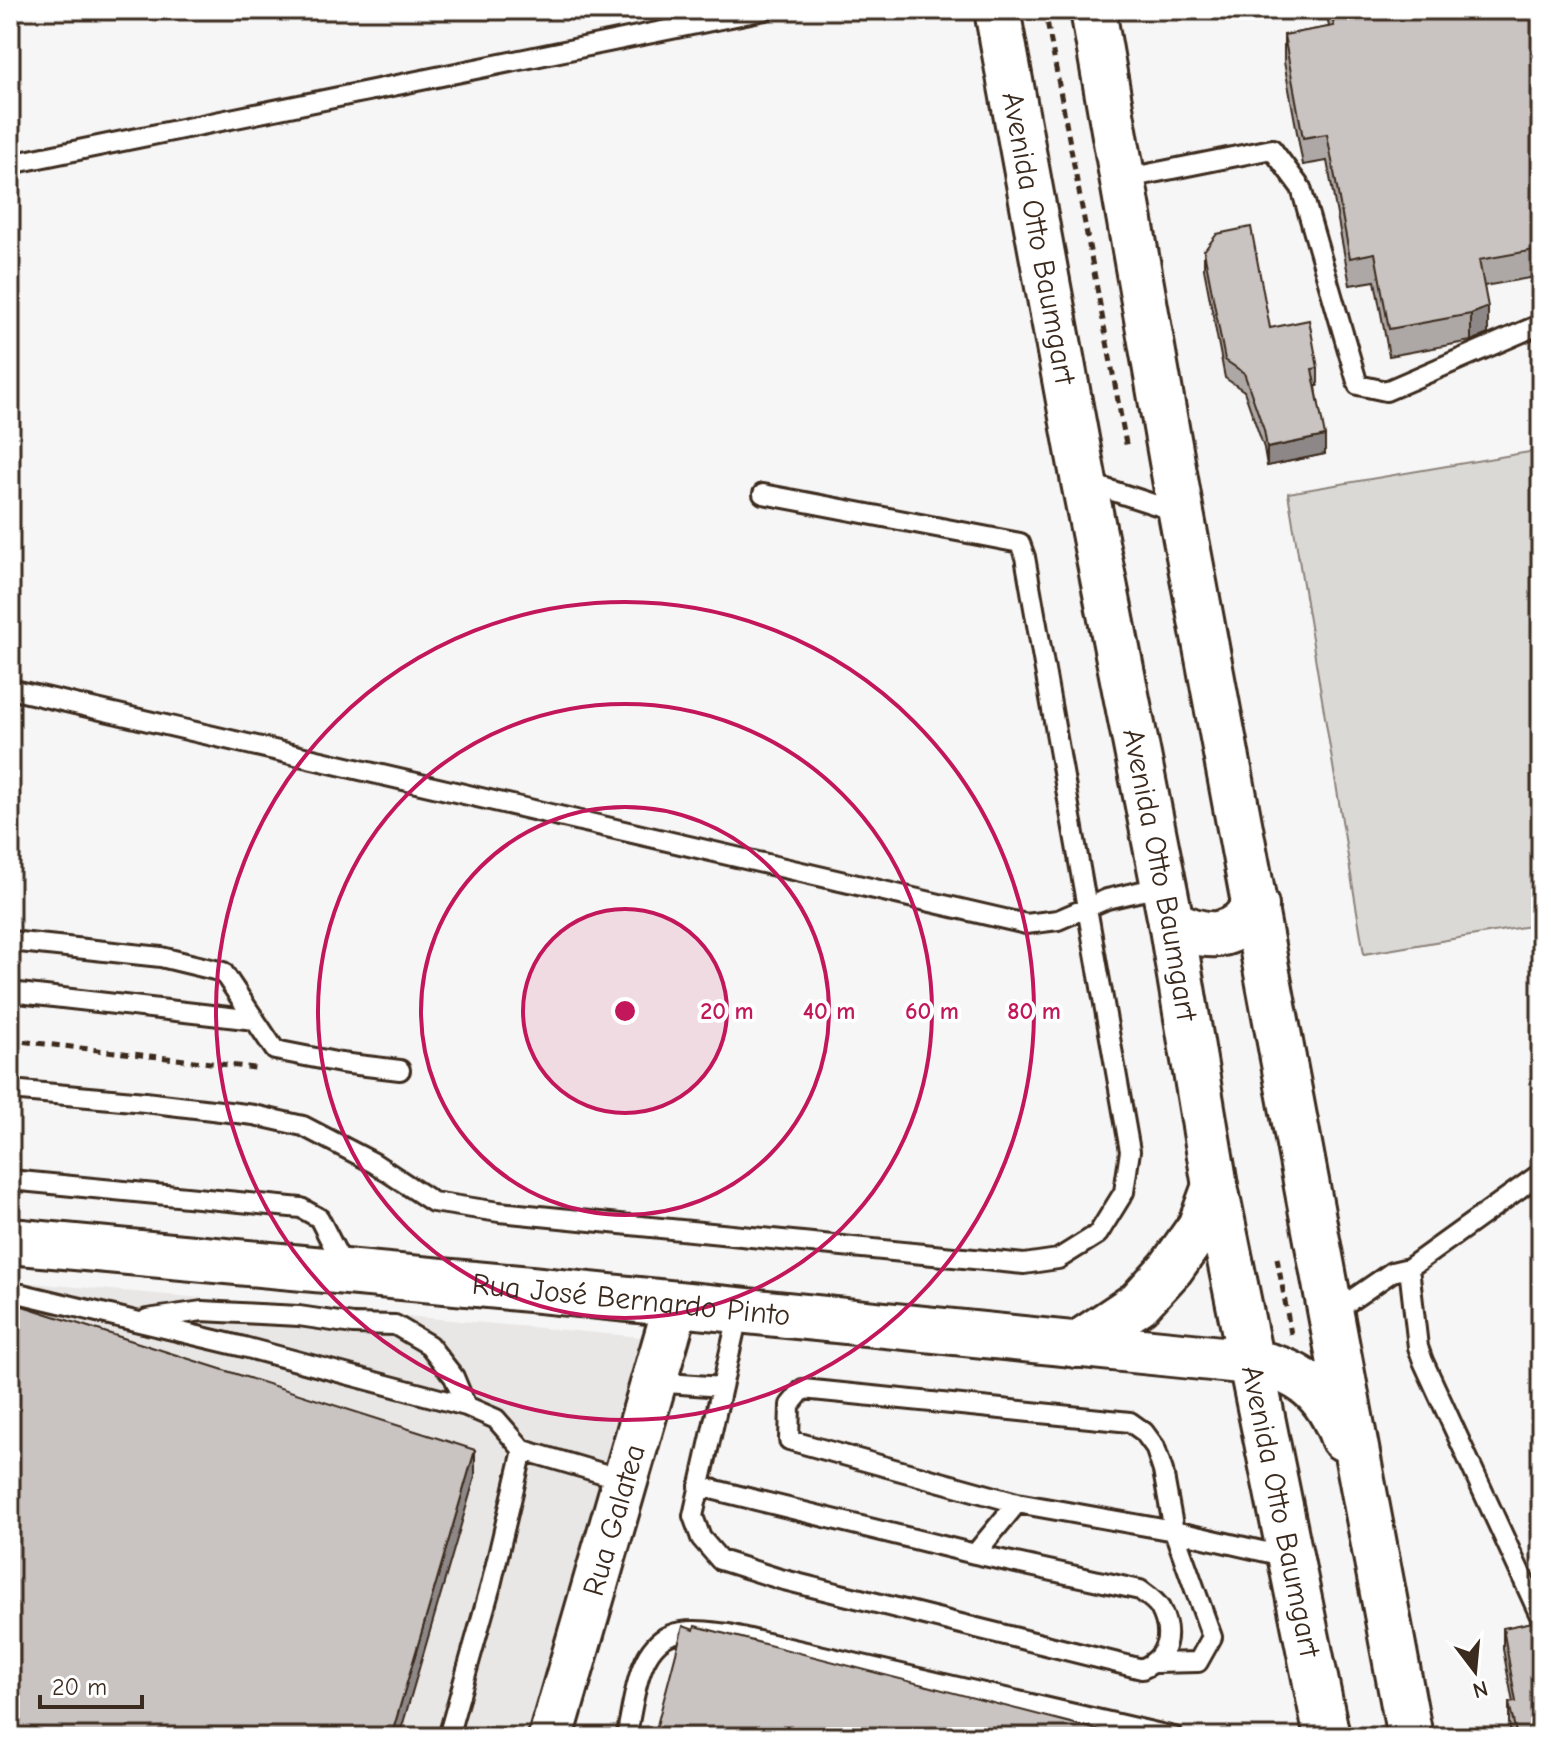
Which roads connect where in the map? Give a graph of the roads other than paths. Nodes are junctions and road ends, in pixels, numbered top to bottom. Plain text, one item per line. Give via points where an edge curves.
1 (765, 10) edge
2 (997, 10) edge
3 (1093, 10) edge
4 (10, 164) edge
5 (1123, 179) junction
6 (1541, 324) edge
7 (1084, 482) junction
8 (763, 494) dead end
9 (1181, 513) junction
10 (10, 689) edge
11 (1167, 904) junction
12 (1256, 906) junction
13 (1086, 908) junction
14 (10, 941) edge
15 (10, 992) edge
16 (255, 1020) junction
17 (400, 1070) dead end
18 (10, 1090) edge
19 (1541, 1173) edge
20 (10, 1180) edge
21 (1215, 1186) junction
22 (10, 1241) edge
23 (1409, 1268) junction
24 (346, 1271) junction
25 (10, 1293) edge
26 (676, 1305) junction
27 (739, 1311) junction
28 (1331, 1314) junction
29 (136, 1321) junction
30 (1076, 1345) junction
31 (1251, 1362) junction
32 (654, 1382) junction
33 (722, 1387) junction
34 (466, 1406) junction
35 (523, 1450) junction
36 (625, 1480) junction
37 (1362, 1480) junction
38 (699, 1486) junction
39 (1017, 1503) junction
40 (1174, 1531) junction
41 (975, 1554) junction
42 (1290, 1557) junction
43 (1541, 1618) edge
44 (1155, 1663) junction
45 (448, 1737) edge
46 (551, 1737) edge
47 (626, 1737) edge
48 (1174, 1737) edge
49 (1327, 1737) edge
50 (1410, 1737) edge

1 - 4 lane
2 - 7 main road, Avenida Otto Baumgart
3 - 5 main road
5 - 6 lane via 1272,149 1301,188 1358,385 1386,391
5 - 9 main road
7 - 9 lane
7 - 11 main road, Avenida Otto Baumgart
8 - 13 lane via 1020,543
9 - 12 main road
10 - 13 lane via 1026,924 1058,920
11 - 12 main road via 1194,934 1222,934 1244,923
11 - 13 lane via 1107,899
11 - 21 main road, Avenida Otto Baumgart
12 - 28 main road
13 - 18 lane via 1130,1151 1124,1192 1098,1234 1058,1259 1024,1264 433,1202 303,1126 254,1115
14 - 16 lane via 161,957 223,972
15 - 16 lane
16 - 17 lane via 275,1050
19 - 23 lane
20 - 24 lane via 301,1208 319,1218
21 - 30 main road via 1200,1227 1171,1268 1139,1303
21 - 31 main road, Avenida Otto Baumgart
22 - 24 main road, Rua José Bernardo Pinto
23 - 28 lane via 1392,1272
23 - 43 lane via 1423,1361
24 - 26 main road, Rua José Bernardo Pinto
25 - 29 lane
26 - 27 main road, Rua José Bernardo Pinto
26 - 32 main road, Rua Galatea
27 - 30 main road, Rua José Bernardo Pinto
27 - 33 lane
28 - 37 main road
29 - 34 lane
29 - 34 lane via 202,1311 395,1325 429,1345 454,1377
30 - 31 main road, Rua José Bernardo Pinto
31 - 37 main road, Rua José Bernardo Pinto via 1275,1366 1319,1392 1335,1415
31 - 42 main road, Avenida Otto Baumgart
32 - 33 lane
32 - 36 main road, Rua Galatea
33 - 38 lane
34 - 35 lane via 496,1419
35 - 36 lane
35 - 45 lane
36 - 46 main road, Rua Galatea
37 - 50 main road
38 - 41 lane
38 - 44 lane via 693,1516 701,1538 720,1560 1142,1669
39 - 40 lane
39 - 40 lane via 789,1440 790,1405 803,1389 1130,1422 1155,1447
39 - 41 lane
40 - 42 lane
40 - 44 lane via 1212,1637 1198,1662
41 - 44 lane via 1140,1590 1159,1605 1167,1632 1165,1650
42 - 49 main road, Avenida Otto Baumgart
47 - 48 lane via 654,1645 672,1634 695,1631 728,1634

